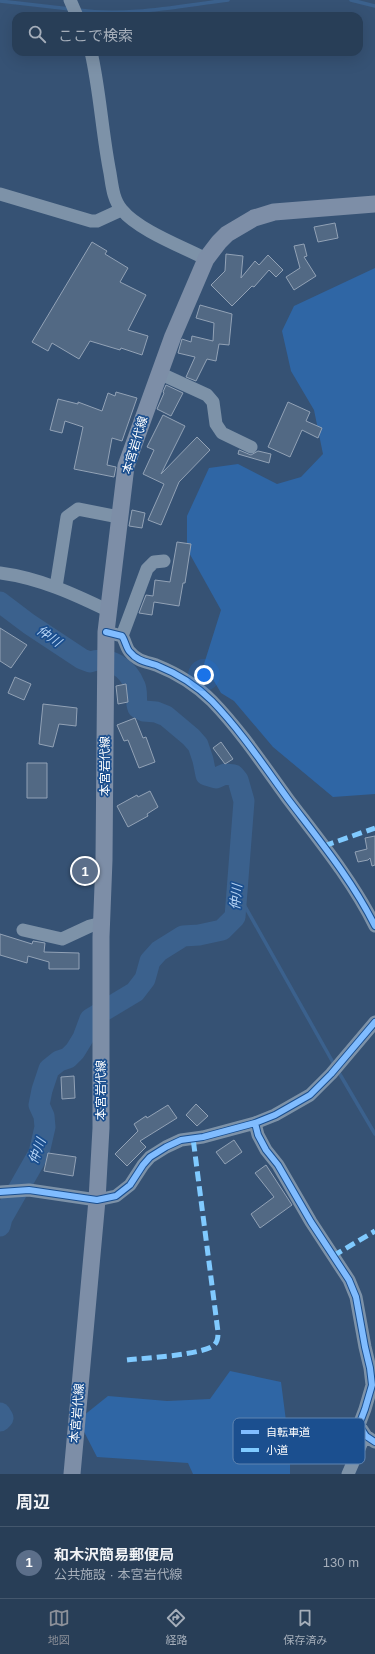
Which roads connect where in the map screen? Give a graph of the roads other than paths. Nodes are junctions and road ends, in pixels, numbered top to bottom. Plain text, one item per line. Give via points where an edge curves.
1 (70, 0) edge
2 (75, 12) edge
3 (92, 56) edge
4 (0, 194) edge
5 (375, 204) edge
6 (122, 210) junction
7 (206, 259) junction
8 (159, 373) junction
9 (251, 447) dead end
10 (119, 517) junction
11 (164, 561) dead end
12 (0, 573) edge
13 (56, 587) junction
14 (109, 611) junction
15 (106, 632) junction
16 (122, 636) junction
17 (102, 923) junction
18 (375, 926) edge
19 (23, 930) dead end
20 (375, 1022) edge
21 (255, 1123) junction
22 (4, 1192) edge
23 (97, 1200) junction
24 (361, 1418) edge
25 (354, 1464) edge
26 (72, 1474) edge
27 (348, 1474) edge

1 - 2 street
3 - 6 street via 115,198
4 - 6 street via 91,221 97,221
5 - 7 main road, 本宮岩代線 via 274,212 254,218 227,234
6 - 7 street via 146,228
7 - 8 main road, 本宮岩代線
8 - 9 street via 207,395 213,402 216,424 222,432
8 - 10 main road, 本宮岩代線 via 126,466
10 - 13 street via 78,509 67,517
10 - 14 main road, 本宮岩代線
11 - 16 street via 154,562 147,569
12 - 13 street
13 - 14 street
14 - 15 main road, 本宮岩代線
15 - 16 street
15 - 17 main road, 本宮岩代線
16 - 18 street via 128,651 135,657 191,684 224,714 340,867
17 - 19 street via 62,938
17 - 23 main road, 本宮岩代線 via 101,1128
20 - 21 street via 310,1095
21 - 23 street via 203,1137 180,1140 150,1157 122,1192
21 - 24 street via 266,1150 278,1165 349,1280 356,1297 372,1385
22 - 23 street via 29,1190
23 - 26 main road, 本宮岩代線
25 - 27 street

